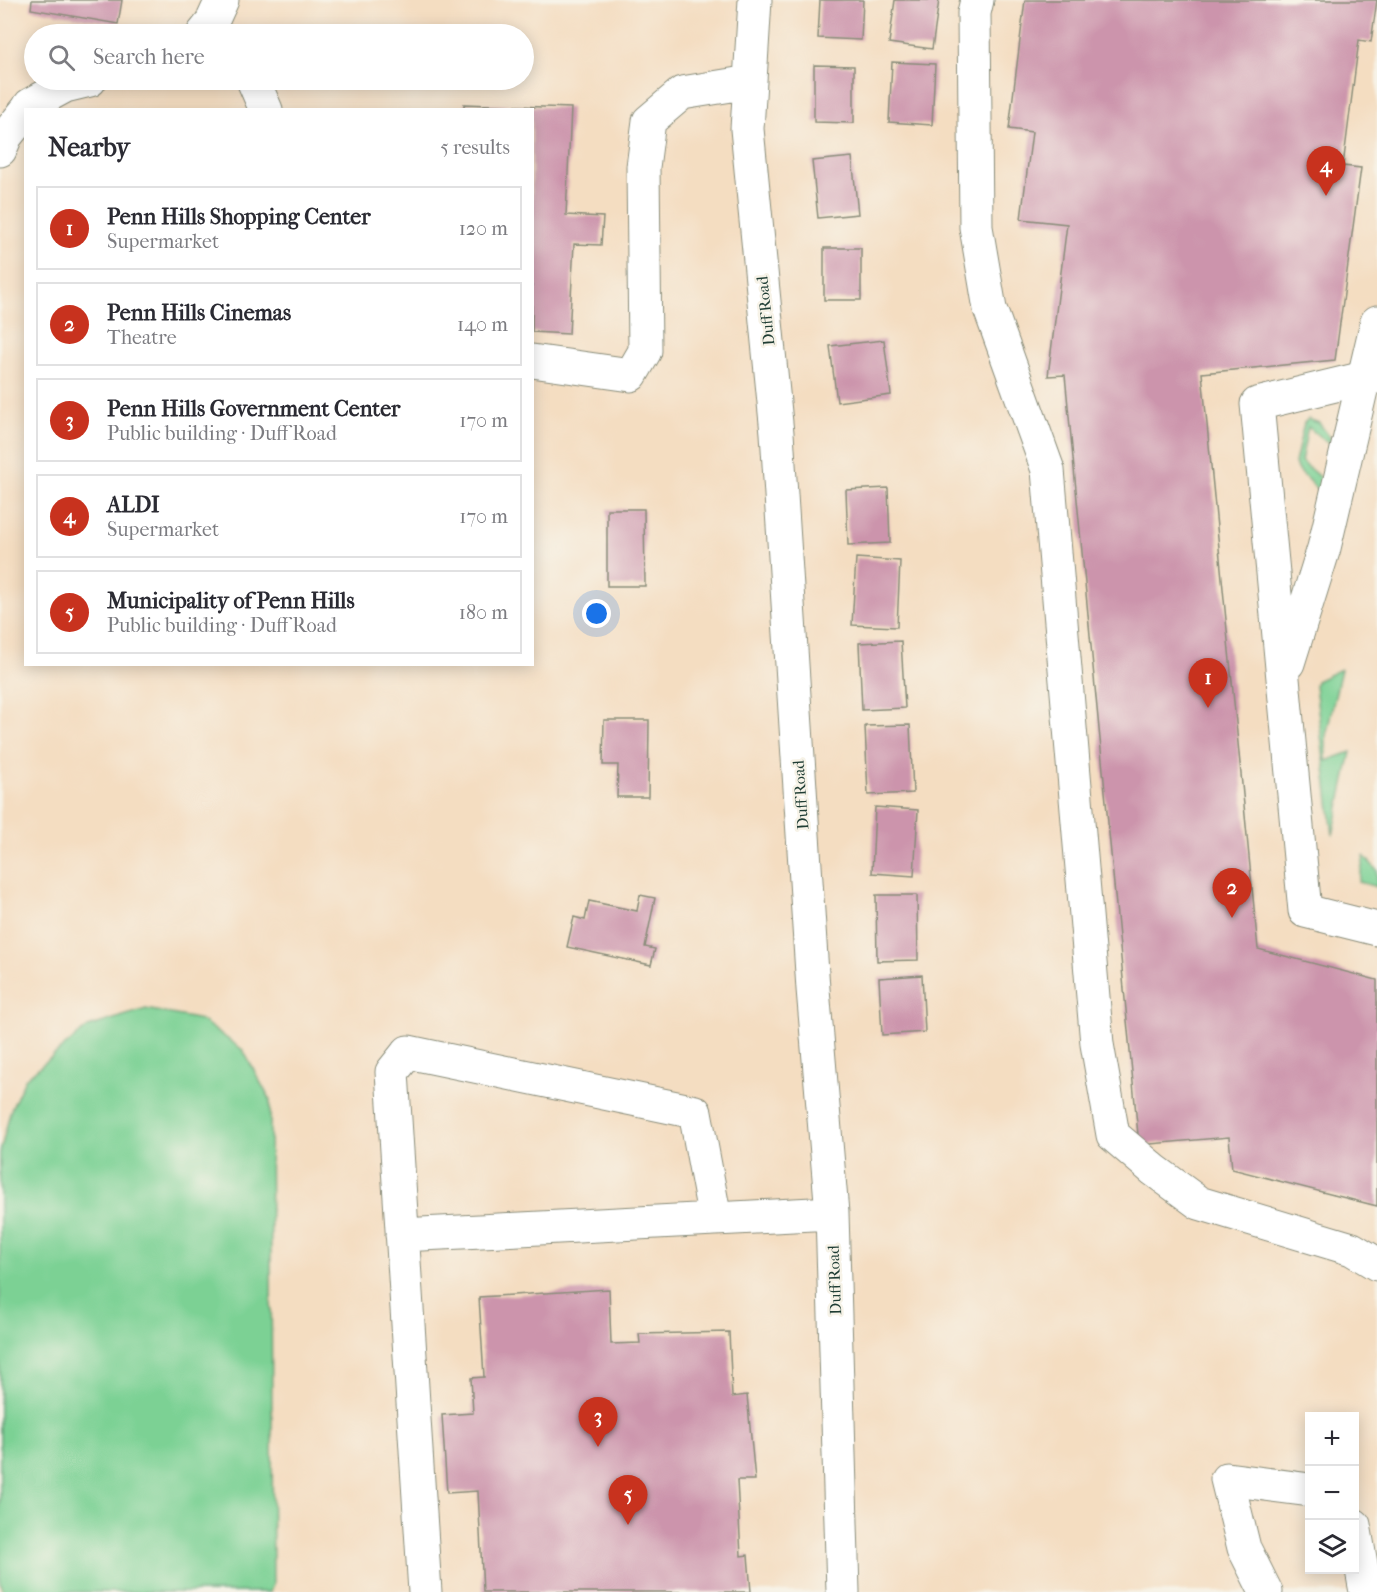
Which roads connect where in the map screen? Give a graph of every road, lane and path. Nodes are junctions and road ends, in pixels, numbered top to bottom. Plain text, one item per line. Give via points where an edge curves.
1 (754, 0) edge
2 (977, 0) edge
3 (750, 82) junction
4 (58, 90) edge
5 (257, 90) edge
6 (28, 108) edge
7 (265, 108) edge
8 (24, 113) edge
9 (0, 150) edge
10 (1377, 322) edge
11 (534, 361) edge
12 (1371, 378) edge
13 (1283, 679) junction
14 (1377, 929) edge
15 (832, 1213) junction
16 (715, 1219) junction
17 (402, 1235) junction
18 (1377, 1264) edge
19 (1305, 1489) edge
20 (1359, 1553) edge
21 (425, 1592) edge
22 (843, 1592) edge
23 (1266, 1592) edge
24 (1366, 1592) edge

1 - 3 street, Duff Road
2 - 18 street via 976,227 990,309 1048,470 1097,1044 1113,1135 1199,1203 1352,1249
3 - 11 street via 682,93 649,121 643,167 645,351 631,375
3 - 15 street, Duff Road via 747,129 777,433 813,989
4 - 6 street
5 - 7 street
8 - 9 street
10 - 12 street
12 - 13 street
12 - 13 street via 1257,404
13 - 14 street via 1305,911
15 - 16 street
15 - 22 street, Duff Road
16 - 17 street
16 - 17 street via 694,1112 408,1052 392,1072
17 - 21 street
19 - 23 street via 1227,1479 1244,1548
20 - 24 street

